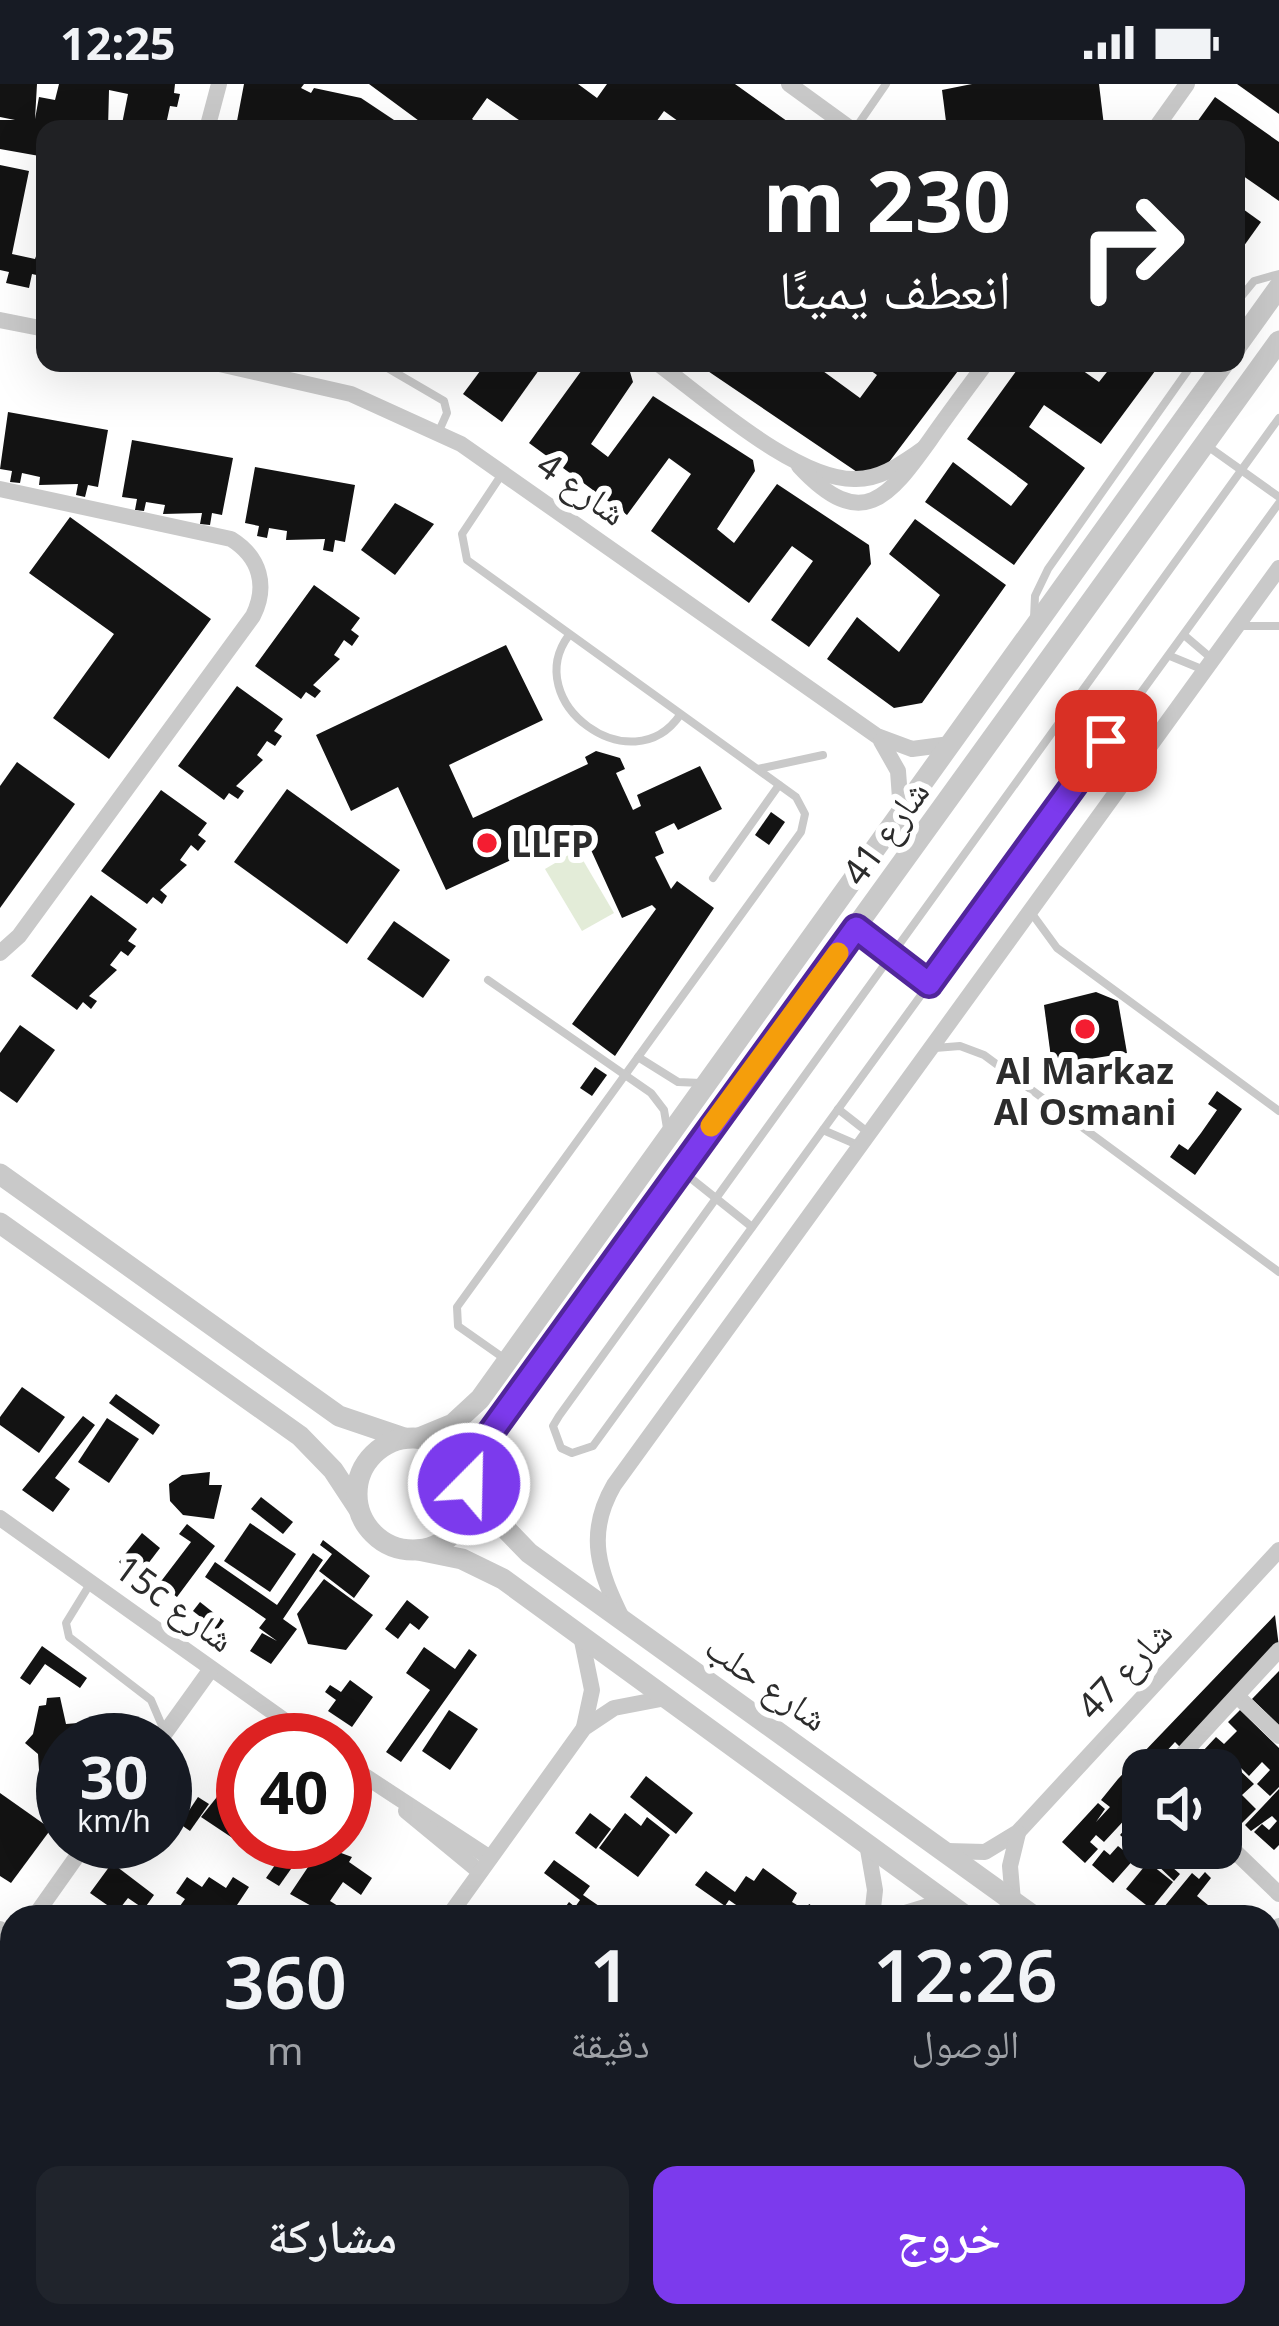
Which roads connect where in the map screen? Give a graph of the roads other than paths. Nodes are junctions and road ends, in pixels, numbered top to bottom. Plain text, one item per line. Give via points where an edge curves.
1 (219, 84) edge
2 (789, 84) edge
3 (886, 84) edge
4 (1187, 84) edge
5 (209, 120) edge
6 (840, 120) edge
7 (860, 120) edge
8 (1161, 120) edge
9 (1279, 274) edge
10 (1279, 287) edge
11 (1245, 292) edge
12 (0, 320) edge
13 (36, 327) edge
14 (1245, 334) edge
15 (1279, 341) edge
16 (276, 372) edge
17 (395, 372) edge
18 (670, 372) edge
19 (979, 372) edge
20 (1187, 372) edge
21 (1218, 372) edge
22 (1279, 418) edge
23 (438, 432) junction
24 (1205, 444) junction
25 (1241, 470) junction
26 (503, 472) junction
27 (0, 489) edge
28 (1279, 500) edge
29 (1279, 568) edge
30 (1279, 626) edge
31 (1034, 627) junction
32 (1234, 628) junction
33 (569, 634) junction
34 (1184, 635) junction
35 (1168, 656) junction
36 (1208, 664) junction
37 (1067, 712) junction
38 (680, 715) junction
39 (877, 736) junction
40 (1106, 741) junction
41 (950, 744) junction
42 (823, 755) dead end
43 (756, 770) junction
44 (779, 785) junction
45 (901, 812) junction
46 (713, 878) dead end
47 (1030, 911) junction
48 (856, 928) junction
49 (0, 953) edge
50 (891, 955) junction
51 (488, 980) dead end
52 (929, 984) junction
53 (933, 1048) junction
54 (638, 1057) junction
55 (626, 1074) junction
56 (709, 1080) junction
57 (838, 1109) junction
58 (1279, 1111) edge
59 (824, 1130) junction
60 (664, 1141) junction
61 (867, 1141) junction
62 (680, 1169) junction
63 (0, 1174) edge
64 (716, 1198) junction
65 (0, 1223) edge
66 (752, 1227) junction
67 (1279, 1272) edge
68 (507, 1360) junction
69 (412, 1438) junction
70 (470, 1488) junction
71 (358, 1508) junction
72 (0, 1518) edge
73 (418, 1550) junction
74 (1279, 1550) edge
75 (91, 1583) junction
76 (624, 1621) junction
77 (581, 1636) junction
78 (1279, 1650) edge
79 (211, 1669) junction
80 (1237, 1696) junction
81 (666, 1698) junction
82 (155, 1713) edge
83 (179, 1713) edge
84 (274, 1713) edge
85 (584, 1728) junction
86 (1279, 1736) edge
87 (1188, 1749) edge
88 (372, 1782) edge
89 (1018, 1832) junction
90 (867, 1844) junction
91 (947, 1851) junction
92 (1242, 1858) edge
93 (485, 1865) junction
94 (68, 1869) edge
95 (1279, 1894) edge
96 (946, 1901) junction
97 (1013, 1901) junction
98 (42, 1905) edge
99 (457, 1905) edge
100 (873, 1905) edge
101 (932, 1905) edge
102 (951, 1905) edge
103 (1018, 1905) edge

1 - 5 street
2 - 6 street
3 - 7 lane
4 - 8 street
9 - 11 lane
10 - 14 street
12 - 13 street
15 - 24 street, شارع 41
16 - 23 street, شارع 4
17 - 23 lane via 444,401
18 - 19 street via 829,493 858,501 902,484
20 - 31 lane via 1048,569 1035,596
21 - 31 street, شارع 41
22 - 25 lane
23 - 26 street, شارع 4
24 - 25 lane
24 - 48 street, شارع 41
25 - 28 lane
25 - 37 lane
26 - 33 lane via 460,549
26 - 39 street, شارع 4
27 - 49 street via 231,539 249,553 261,585 253,616
28 - 34 lane
29 - 32 street
30 - 32 lane
31 - 41 street, شارع 41
32 - 36 street
33 - 38 lane
33 - 38 lane via 557,654 558,690 588,729 635,743 659,738
34 - 35 lane
34 - 36 lane
35 - 36 lane
35 - 40 lane
36 - 47 street
37 - 40 lane
37 - 50 lane
38 - 43 lane
39 - 41 street, شارع 4 via 912,748
39 - 45 street via 898,771
40 - 52 lane
41 - 45 street, شارع 41
42 - 43 lane
43 - 44 lane
44 - 46 lane
44 - 54 lane via 802,804 801,832
45 - 56 street, شارع 41
47 - 53 street
47 - 58 lane via 1057,948
48 - 50 lane
48 - 62 street, شارع 41
50 - 52 lane
50 - 64 lane
51 - 55 lane
52 - 57 lane
53 - 61 street
53 - 67 lane via 984,1055
54 - 55 lane
54 - 56 lane via 678,1082
55 - 60 lane via 658,1101 667,1120
55 - 68 lane via 457,1307 458,1326
56 - 60 street, شارع 41
57 - 59 lane
57 - 61 lane
59 - 61 lane
59 - 66 lane
60 - 68 street, شارع 41
61 - 76 street via 601,1508 596,1559
62 - 64 lane
62 - 70 street, شارع 41 via 491,1432
63 - 69 street via 339,1416
64 - 66 lane
64 - 66 lane via 559,1416 553,1426 561,1448 584,1452 593,1445
65 - 71 street via 300,1436
68 - 69 street, شارع 41 via 467,1412
69 - 70 street via 446,1448
69 - 71 street via 365,1463
70 - 73 street via 455,1532
70 - 76 street, شارع حلب via 529,1552
71 - 73 street via 374,1535
72 - 75 street, 15c شارع
73 - 77 street, شارع حلب via 483,1568
74 - 89 street, شارع 47
75 - 79 street, 15c شارع
75 - 82 lane via 66,1623 69,1637 151,1700
76 - 91 street, شارع حلب
77 - 81 street, شارع حلب
77 - 85 street via 592,1690
78 - 80 street
79 - 83 street
79 - 84 street, 15c شارع
80 - 86 street
80 - 87 street
81 - 85 street via 614,1708
81 - 90 street, شارع حلب
85 - 93 street
88 - 93 street
89 - 91 street, شارع 47 via 986,1852
89 - 97 street
90 - 96 street, شارع حلب
90 - 100 street
91 - 97 street, شارع حلب
92 - 95 street
93 - 99 street
94 - 98 street
96 - 101 street
96 - 102 street, شارع حلب
97 - 103 street, شارع حلب

